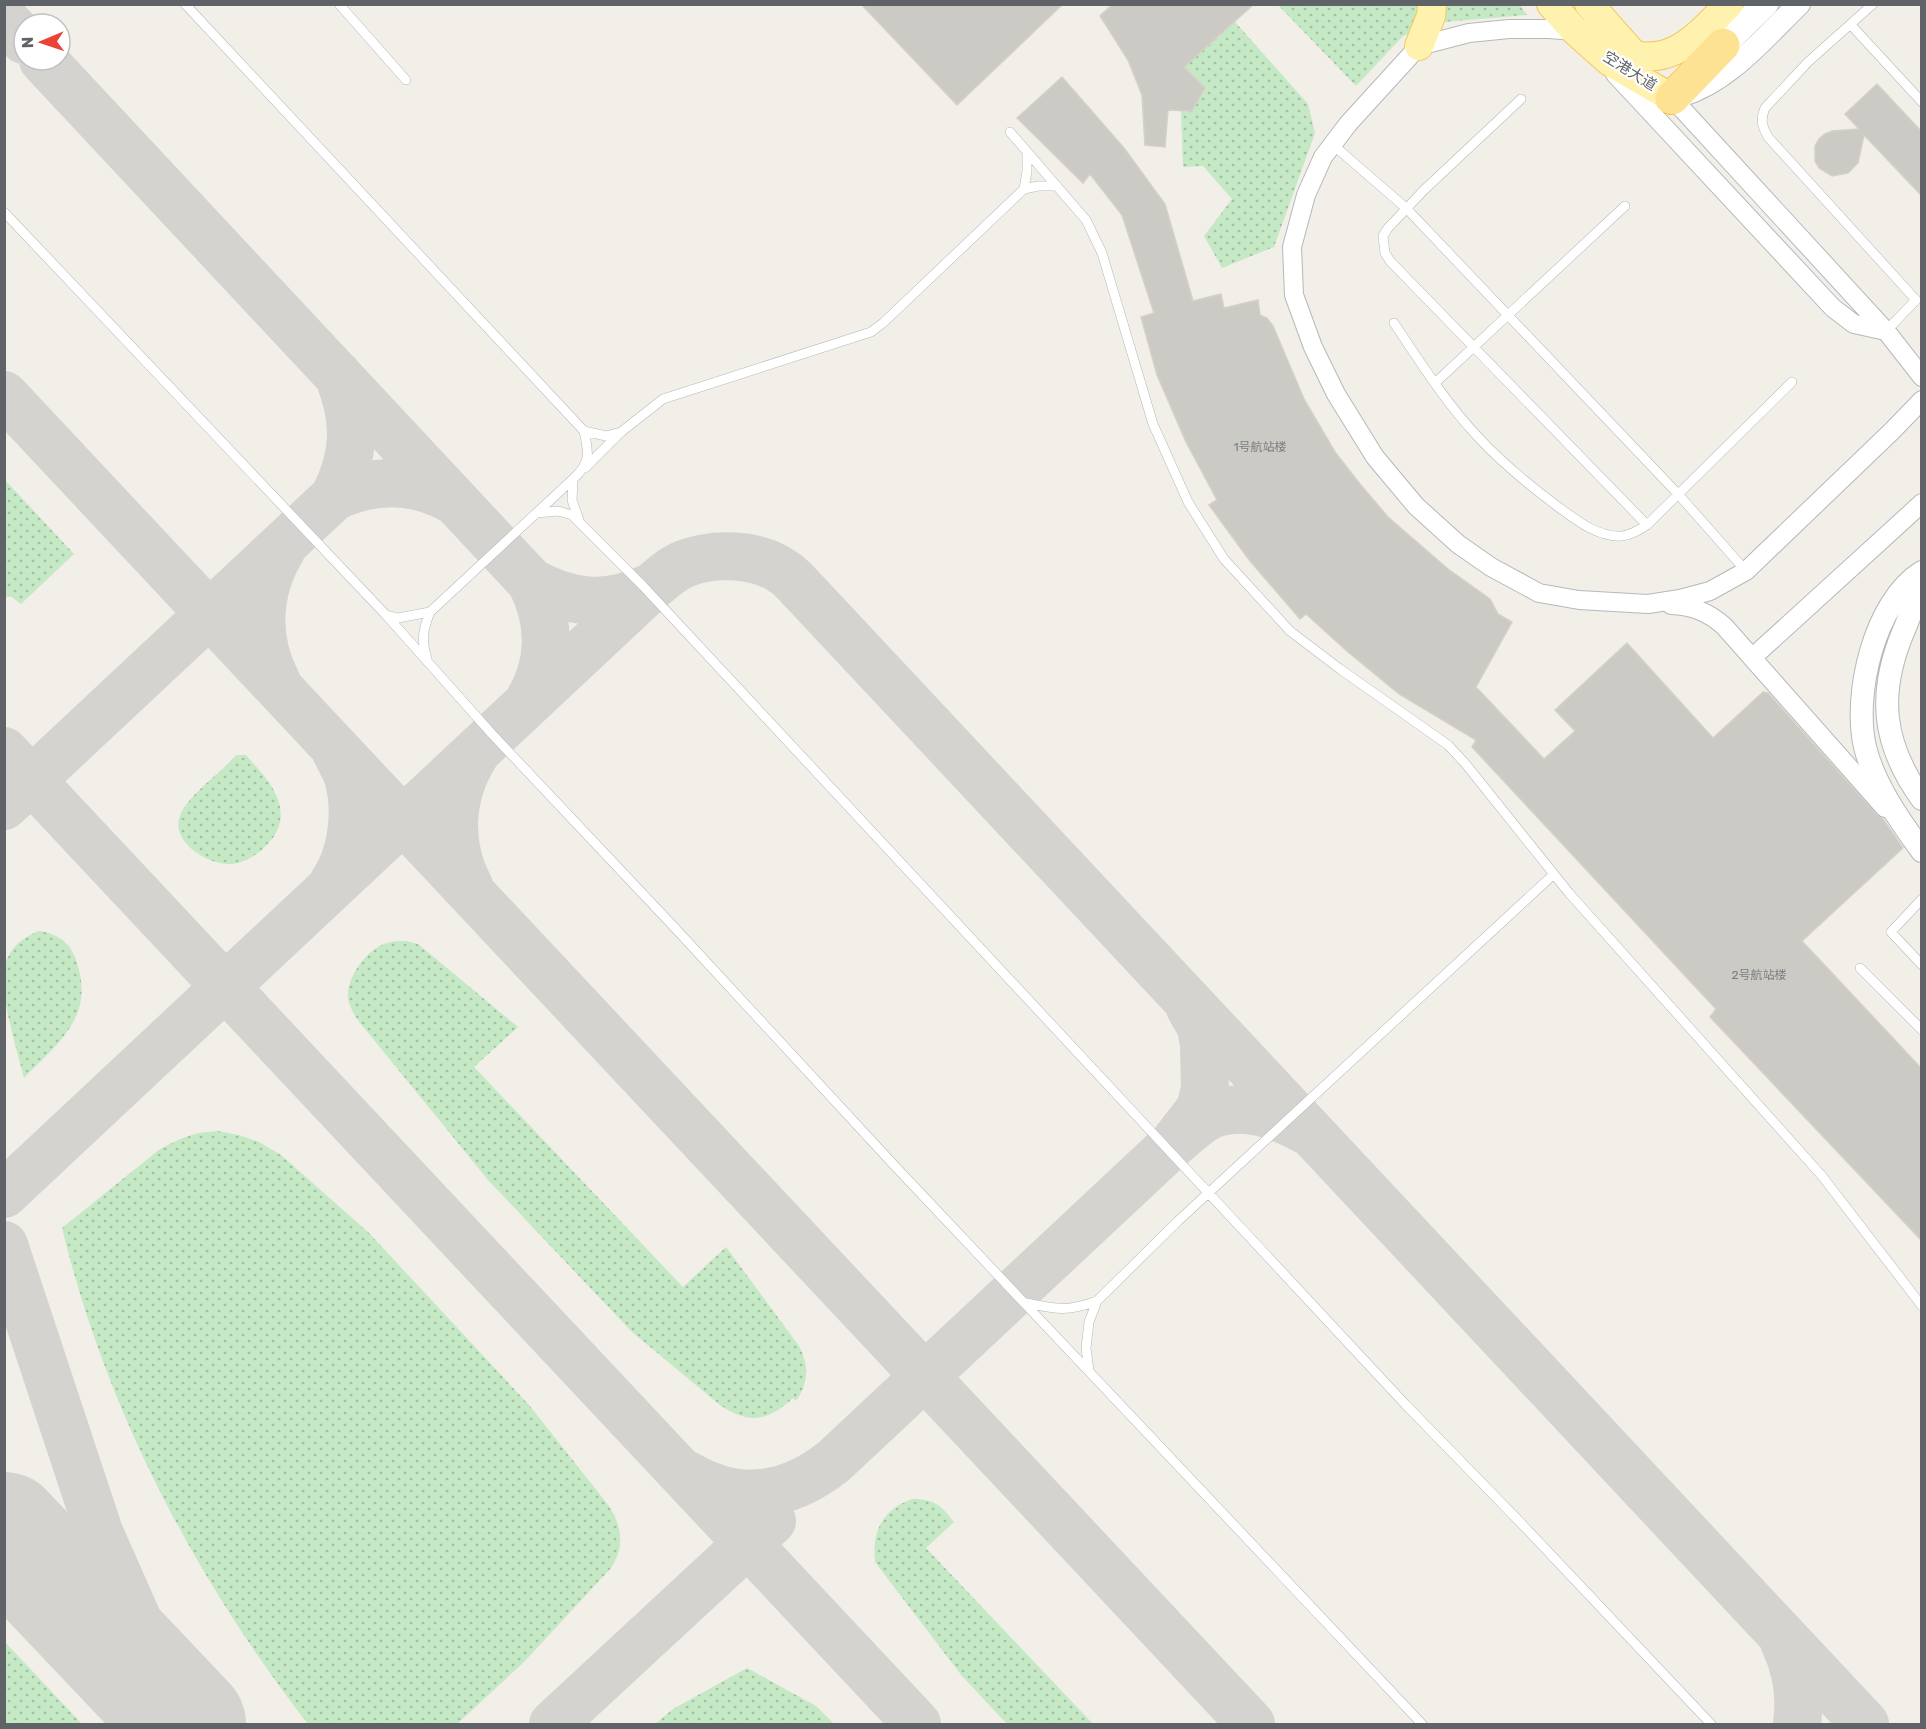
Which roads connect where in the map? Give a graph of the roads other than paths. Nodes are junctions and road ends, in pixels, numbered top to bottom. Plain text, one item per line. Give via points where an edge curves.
1 (185, 4) edge
2 (339, 4) edge
3 (1432, 4) edge
4 (1551, 4) edge
5 (1588, 4) edge
6 (1730, 4) edge
7 (1765, 4) edge
8 (1799, 4) edge
9 (1873, 4) edge
10 (1851, 25) junction
11 (1574, 30) junction
12 (1723, 45) joint
13 (1419, 46) junction
14 (1634, 54) junction
15 (406, 80) dead end
16 (1672, 98) junction
17 (1521, 99) dead end
18 (1922, 102) edge
19 (1010, 132) dead end
20 (1332, 144) junction
21 (1027, 152) junction
22 (1057, 186) junction
23 (1024, 189) junction
24 (1625, 206) dead end
25 (1406, 208) junction
26 (4, 212) edge
27 (1919, 303) edge
28 (1508, 316) junction
29 (1394, 324) dead end
30 (1886, 331) junction
31 (1473, 347) junction
32 (1922, 377) edge
33 (1792, 382) dead end
34 (1435, 383) junction
35 (1922, 400) edge
36 (584, 431) junction
37 (621, 432) junction
38 (585, 468) junction
39 (573, 479) junction
40 (1678, 495) junction
41 (1922, 503) edge
42 (537, 513) junction
43 (580, 522) junction
44 (1647, 525) junction
45 (1746, 571) junction
46 (1922, 572) edge
47 (1922, 593) edge
48 (1648, 604) junction
49 (430, 612) junction
50 (386, 615) junction
51 (1753, 657) junction
52 (429, 663) junction
53 (1922, 799) edge
54 (1920, 848) edge
55 (1554, 874) junction
56 (1922, 899) edge
57 (1922, 965) edge
58 (1860, 968) dead end
59 (1921, 1029) edge
60 (1209, 1193) junction
61 (1097, 1301) junction
62 (1026, 1303) junction
63 (1922, 1306) edge
64 (1089, 1371) junction
65 (1422, 1725) edge
66 (1711, 1725) edge

1 - 36 lane
2 - 15 lane
3 - 13 main road
4 - 11 main road, 空港大道
5 - 14 main road, 空港大道
6 - 14 main road via 1677,50 1662,55
7 - 12 main road
8 - 16 street via 1713,82
9 - 10 lane
10 - 18 lane
10 - 27 lane via 1808,62 1765,108 1762,125 1768,137
11 - 13 street via 1469,33
11 - 14 main road via 1604,46
11 - 16 main road, 空港大道 via 1610,62
11 - 30 street via 1833,308 1854,324
12 - 16 highway
13 - 20 street
14 - 16 main road, 空港大道
16 - 30 street
17 - 25 lane
19 - 21 lane
20 - 25 lane
20 - 48 street via 1306,195 1292,247 1294,295 1312,347 1375,457 1416,506 1458,544 1539,593
21 - 22 lane
21 - 23 lane
22 - 23 lane
22 - 55 lane via 1086,220 1102,253 1153,424 1188,502 1224,559 1290,631 1448,745
23 - 37 lane via 870,332 663,399
24 - 28 lane
25 - 28 lane
25 - 31 lane via 1383,236 1386,253
26 - 50 lane
27 - 30 lane
28 - 31 lane
28 - 40 lane
29 - 34 lane
30 - 32 street
31 - 34 lane
31 - 44 lane
33 - 40 lane
34 - 44 lane via 1477,436 1517,476 1572,518 1608,535 1635,533
35 - 45 street
36 - 37 lane via 606,436
36 - 38 lane via 588,447
37 - 38 lane
38 - 39 lane
39 - 42 lane
39 - 43 lane via 572,500
40 - 44 lane
40 - 45 lane
41 - 51 street
42 - 43 lane via 558,512 572,515
42 - 49 lane
43 - 60 lane
45 - 48 street via 1710,591
46 - 54 street via 1912,578 1891,604 1877,634 1865,673 1861,712 1865,747 1881,788
47 - 53 street via 1897,647 1888,685 1887,718 1894,751
48 - 51 street via 1682,605 1710,614
49 - 50 lane via 398,618
49 - 52 lane via 423,627
50 - 52 lane
51 - 54 street
52 - 62 lane
55 - 60 lane
55 - 63 lane via 1822,1176
56 - 57 lane via 1891,932
58 - 59 lane
60 - 61 lane
60 - 66 lane
61 - 62 lane via 1076,1309
61 - 64 lane via 1089,1322 1086,1348
62 - 64 lane
64 - 65 lane

